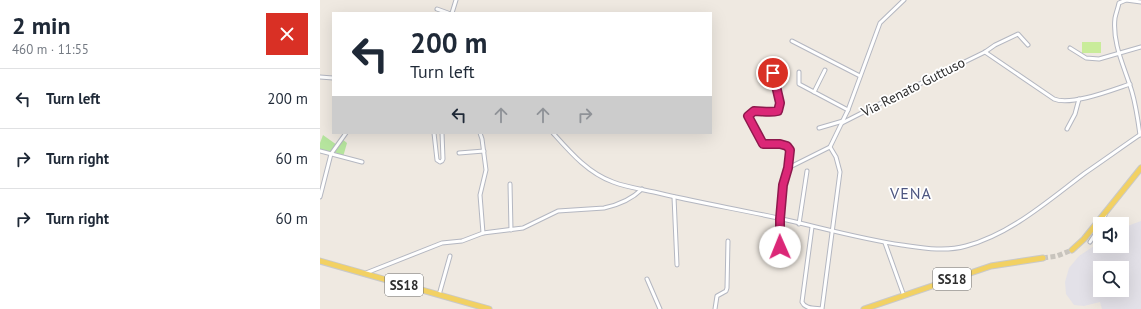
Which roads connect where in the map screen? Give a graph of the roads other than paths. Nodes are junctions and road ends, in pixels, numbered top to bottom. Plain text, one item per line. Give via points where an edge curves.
1 (456, 0) edge
2 (904, 0) edge
3 (1126, 0) edge
4 (1141, 2) edge
5 (437, 9) dead end
6 (445, 12) edge
7 (452, 12) edge
8 (792, 41) dead end
9 (1028, 45) dead end
10 (1141, 47) edge
11 (1070, 48) dead end
12 (985, 52) junction
13 (1119, 54) junction
14 (771, 61) dead end
15 (825, 70) dead end
16 (799, 72) dead end
17 (860, 76) junction
18 (320, 77) edge
19 (332, 78) edge
20 (1130, 84) junction
21 (814, 92) junction
22 (1079, 99) junction
23 (848, 110) junction
24 (842, 122) junction
25 (819, 128) dead end
26 (1067, 129) dead end
27 (345, 134) edge
28 (434, 134) edge
29 (442, 134) edge
30 (480, 134) edge
31 (554, 134) edge
32 (1140, 134) edge
33 (830, 147) junction
34 (320, 151) edge
35 (484, 151) junction
36 (458, 153) dead end
37 (332, 154) junction
38 (362, 162) dead end
39 (788, 168) junction
40 (1141, 168) edge
41 (807, 171) dead end
42 (510, 184) dead end
43 (642, 189) junction
44 (320, 197) edge
45 (674, 197) junction
46 (1106, 212) junction
47 (1104, 217) edge
48 (780, 219) junction
49 (799, 224) junction
50 (812, 227) junction
51 (511, 230) junction
52 (831, 232) junction
53 (483, 233) junction
54 (1093, 238) edge
55 (728, 241) dead end
56 (1090, 242) dead end
57 (885, 243) junction
58 (1072, 250) tunnel mouth
59 (450, 256) dead end
60 (1043, 258) tunnel mouth
61 (320, 261) edge
62 (780, 261) dead end
63 (677, 265) dead end
64 (364, 274) junction
65 (646, 279) dead end
66 (439, 295) junction
67 (904, 296) junction
68 (489, 309) edge
69 (660, 309) edge
70 (715, 309) edge
71 (864, 309) edge

1 - 7 street
2 - 17 street via 880,23
3 - 4 street
3 - 13 street via 1119,3 1115,17
5 - 6 street
8 - 17 street
9 - 12 street, Via Renato Guttuso via 1018,34
10 - 13 street
11 - 13 street via 1090,59
12 - 22 street via 1058,101
12 - 24 street, Via Renato Guttuso
13 - 20 street
14 - 39 street via 780,103 778,111 754,111 748,116 763,144 787,146 790,150
15 - 21 street
16 - 21 street via 799,84
17 - 23 street
18 - 19 street
20 - 22 street
20 - 32 street
21 - 23 street
22 - 26 street
23 - 24 street
24 - 25 street, Via Renato Guttuso
24 - 33 street
27 - 37 street
28 - 29 street via 437,160 440,162 443,159
30 - 35 street
31 - 43 street via 580,162 597,174 613,182
32 - 57 street via 1045,204 996,235 966,246 948,249
33 - 39 street
33 - 52 street via 840,172
34 - 37 street
35 - 36 street
35 - 53 street via 486,170 480,195
37 - 38 street
37 - 44 street
39 - 48 street via 783,185
40 - 46 main road
41 - 49 street
42 - 51 street
43 - 45 street
43 - 51 street via 636,195 612,206 558,211 523,228
45 - 48 street
45 - 63 street
46 - 47 street
46 - 58 main road
48 - 49 street
48 - 62 street
49 - 50 street
50 - 52 street
50 - 52 street via 802,302 806,308 822,309
51 - 53 street
52 - 57 street
53 - 64 street via 462,241 442,242
54 - 56 street
55 - 70 street via 727,288 717,296
57 - 67 street
59 - 66 street
60 - 67 main road, SS18 via 992,266
61 - 64 main road, SS18
64 - 66 main road, SS18
65 - 69 street
66 - 68 main road, SS18
67 - 71 main road, SS18

